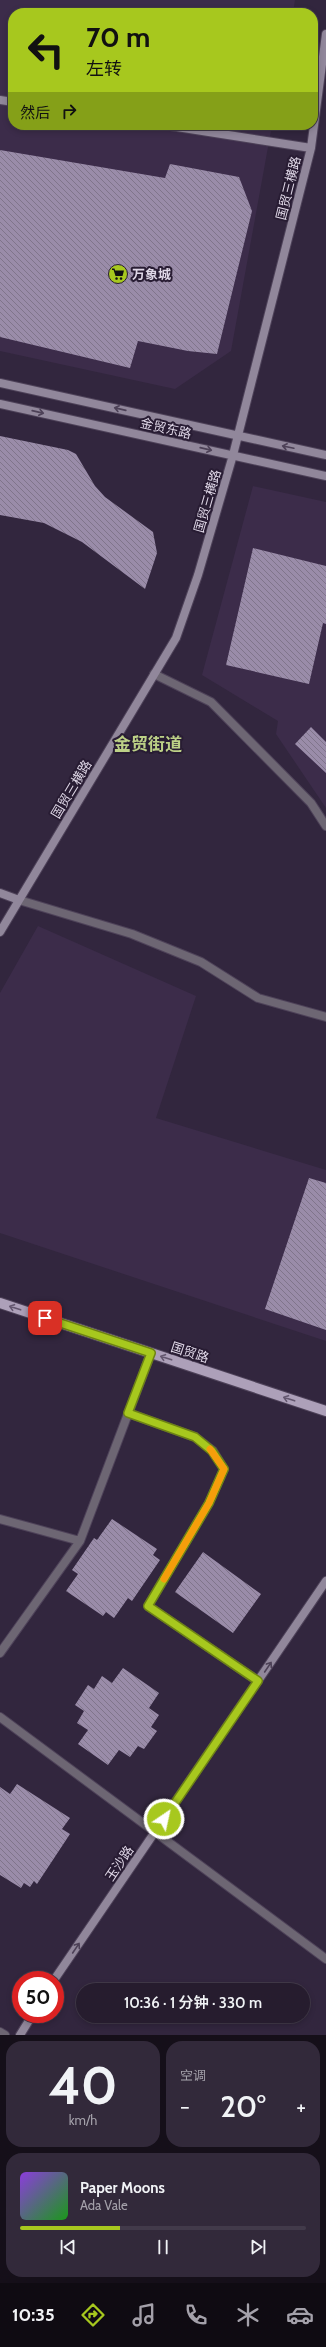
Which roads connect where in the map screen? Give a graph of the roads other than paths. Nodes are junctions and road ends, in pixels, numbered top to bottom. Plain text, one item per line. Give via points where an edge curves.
1 (326, 34) edge
2 (318, 95) edge
3 (196, 130) edge
4 (313, 130) edge
5 (311, 148) junction
6 (0, 383) edge
7 (0, 404) edge
8 (238, 435) junction
9 (233, 455) junction
10 (326, 455) edge
11 (326, 476) edge
12 (154, 674) junction
13 (326, 826) edge
14 (0, 893) edge
15 (20, 900) junction
16 (0, 932) edge
17 (326, 1017) edge
18 (0, 1303) edge
19 (151, 1353) junction
20 (326, 1411) edge
21 (128, 1413) junction
22 (0, 1519) edge
23 (80, 1540) junction
24 (326, 1581) edge
25 (0, 1653) edge
26 (258, 1681) junction
27 (0, 1717) edge
28 (155, 1832) junction
29 (326, 1959) edge
30 (60, 1971) edge
31 (27, 2023) edge
32 (0, 2032) edge
33 (5, 2035) edge
34 (20, 2035) edge

1 - 2 main road, 国贸三横路
3 - 5 main road
4 - 5 main road, 国贸三横路
5 - 8 main road, 国贸三横路
8 -> 6 main road, 金贸东路
7 -> 9 main road, 金贸东路
8 - 9 main road, 国贸三横路
10 -> 8 main road, 金贸东路
9 - 11 main road, 金贸东路
9 - 12 main road, 国贸三横路 via 176,638
12 - 13 street via 211,702 311,803
12 - 15 main road, 国贸三横路
14 - 15 main road
15 - 16 main road, 国贸三横路
15 - 17 street via 132,934 201,962 258,998
19 -> 18 main road, 国贸路
20 -> 19 main road, 国贸路
19 - 21 street
21 - 23 street
21 - 26 street via 195,1437 212,1451 224,1469 209,1503 148,1606
22 - 23 street
23 - 25 street
26 -> 24 main road, 玉沙路
26 - 28 main road, 玉沙路
27 - 28 street
28 - 29 street
30 -> 28 main road, 玉沙路
31 - 34 main road
32 - 33 street

